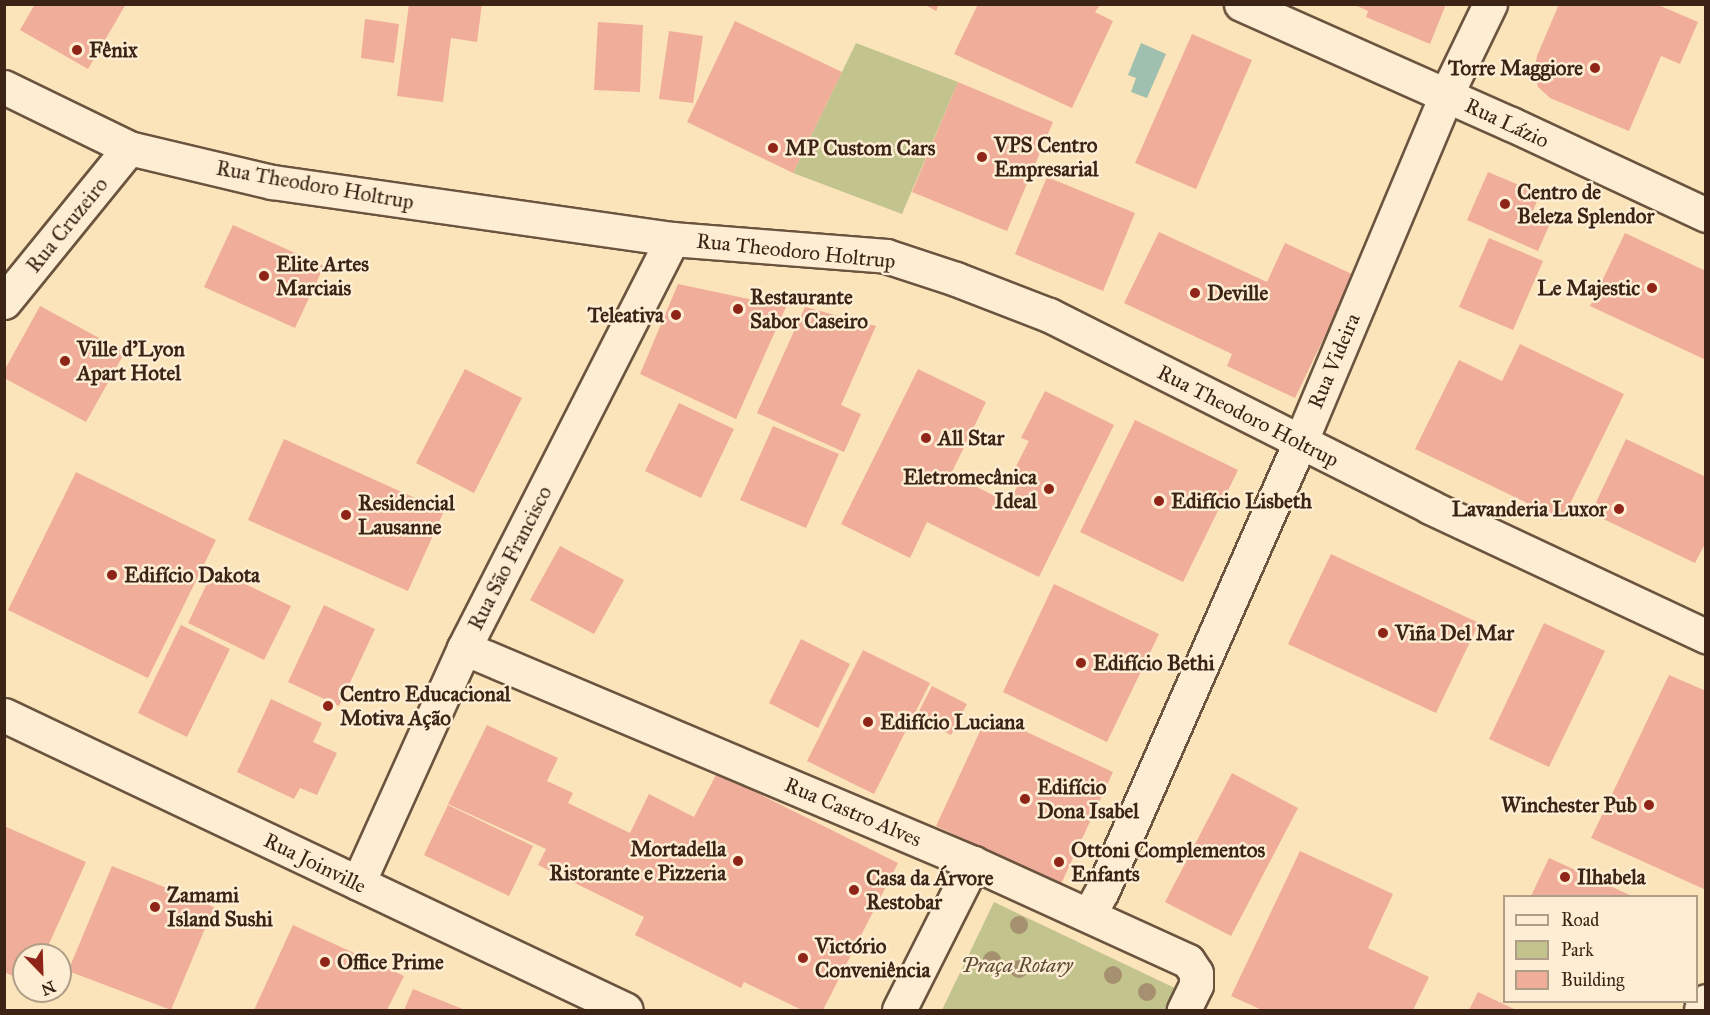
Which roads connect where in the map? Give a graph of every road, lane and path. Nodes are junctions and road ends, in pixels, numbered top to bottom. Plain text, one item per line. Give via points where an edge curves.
1 (1241, 4) edge
2 (1490, 4) edge
3 (4, 87) edge
4 (1446, 95) junction
5 (129, 148) junction
6 (1706, 215) edge
7 (672, 238) junction
8 (4, 302) edge
9 (1300, 443) junction
10 (1706, 636) edge
11 (464, 648) junction
12 (4, 715) edge
13 (973, 863) junction
14 (358, 883) junction
15 (1089, 915) junction
16 (1706, 1001) edge
17 (627, 1011) edge
18 (899, 1011) edge
19 (1184, 1011) edge
20 (1701, 1011) edge

1 - 4 street, Rua Lázio
2 - 4 street, Rua Videira
3 - 5 street, Rua Theodoro Holtrup
4 - 6 street, Rua Lázio
4 - 9 street, Rua Videira
5 - 7 street, Rua Theodoro Holtrup via 272,182
5 - 8 street, Rua Cruzeiro
7 - 9 street, Rua Theodoro Holtrup via 886,256 1049,315
7 - 11 street, Rua São Francisco
9 - 10 street, Rua Theodoro Holtrup
9 - 15 street, Rua Videira
11 - 13 street, Rua Castro Alves
11 - 14 street, Rua São Francisco
12 - 14 street, Rua Joinville
13 - 15 street, Rua Castro Alves
13 - 18 street
14 - 17 street, Rua Joinville
15 - 19 street, Rua Castro Alves via 1188,961 1196,973 1196,985
16 - 20 street

